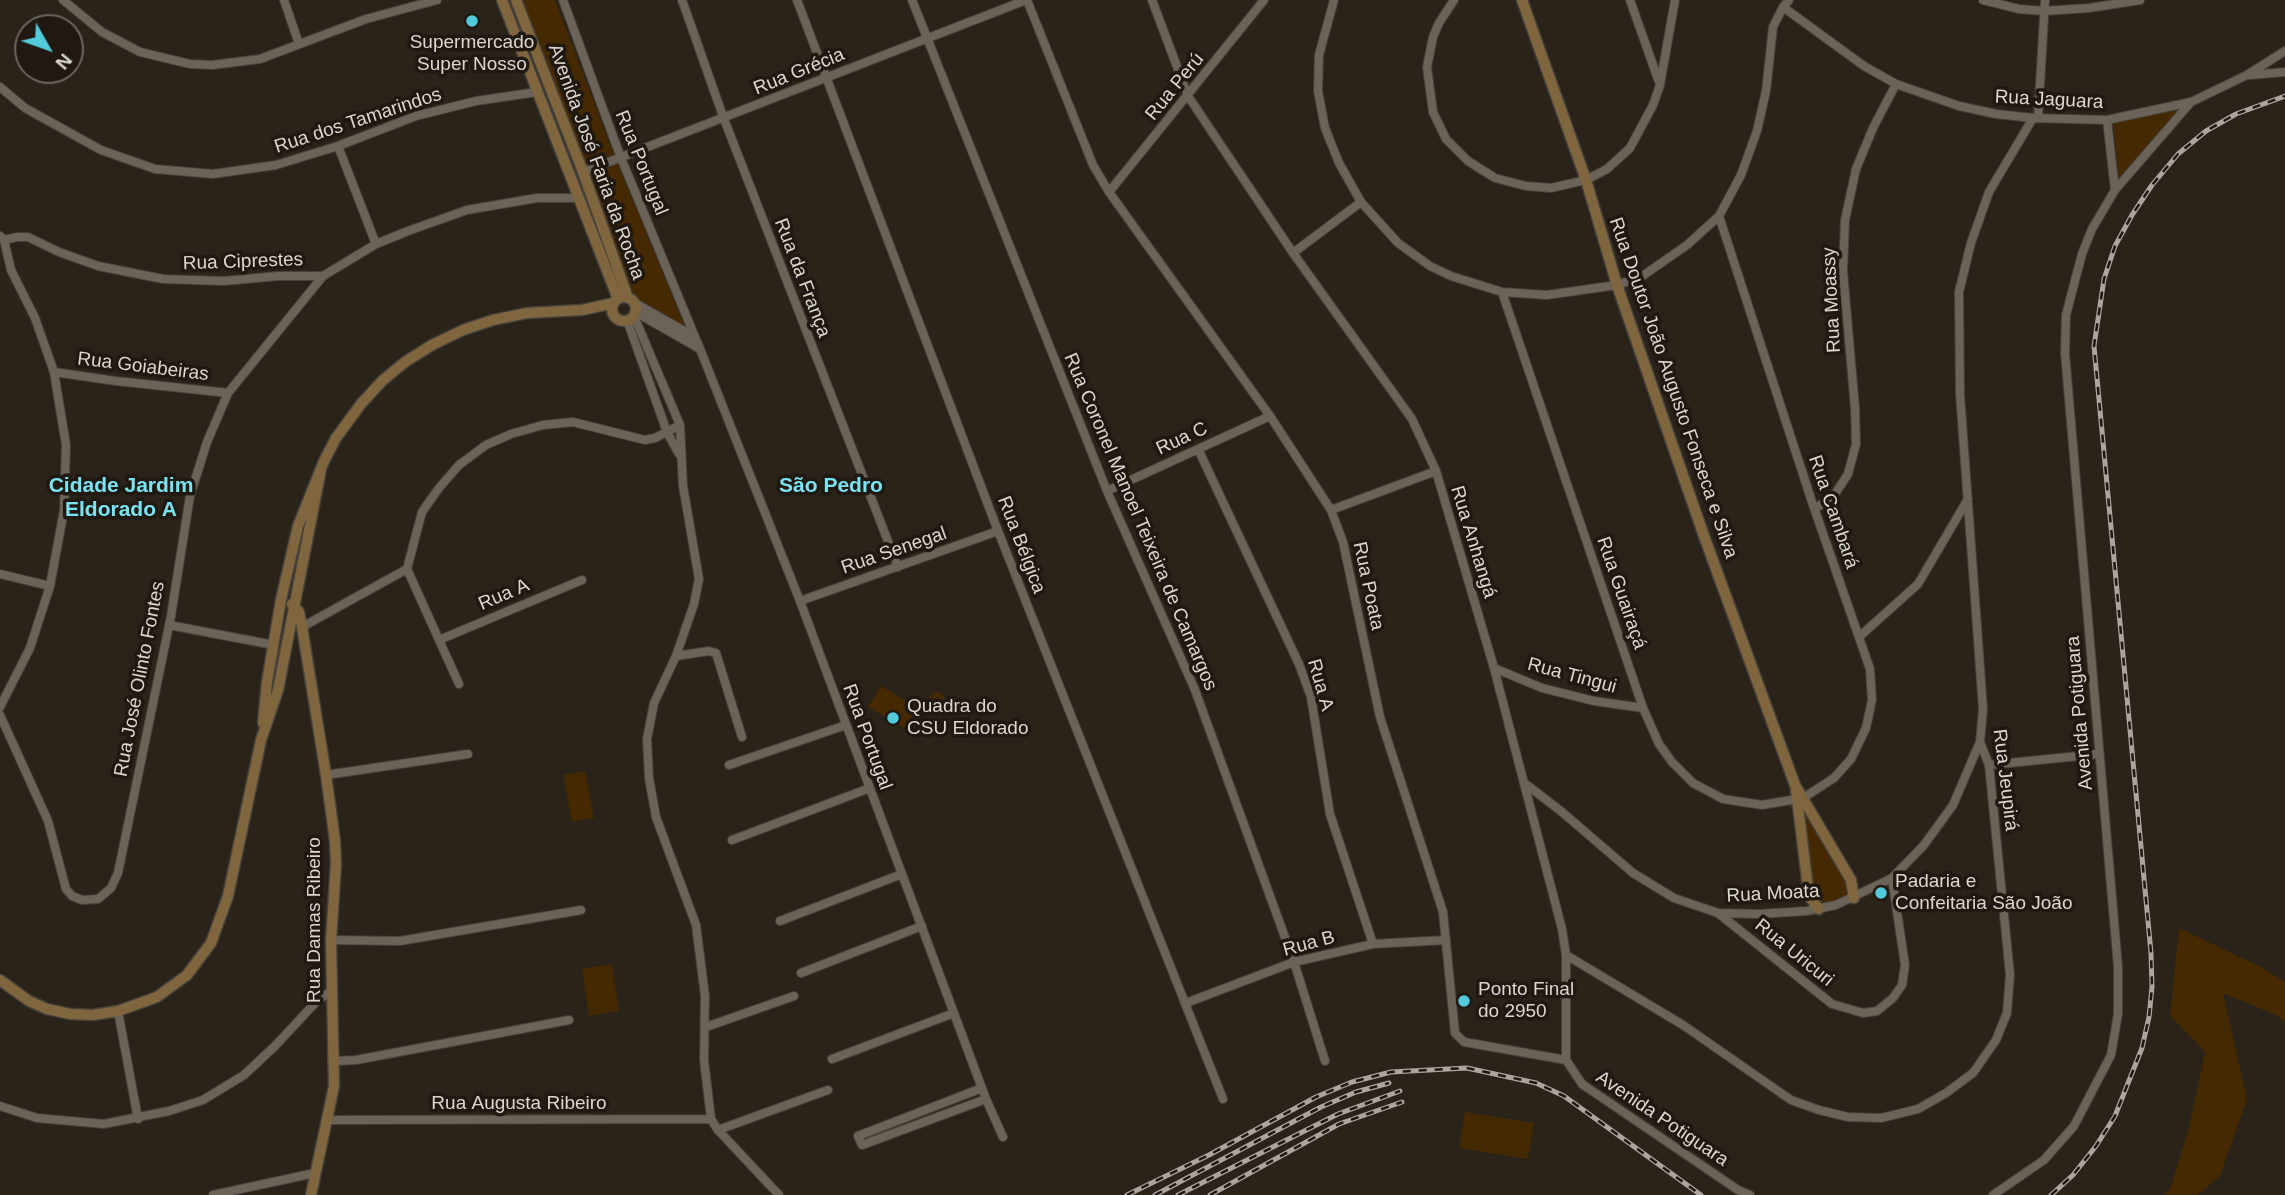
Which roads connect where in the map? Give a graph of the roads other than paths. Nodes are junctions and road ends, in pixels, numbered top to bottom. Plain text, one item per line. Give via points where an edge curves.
1 (63, 0) edge
2 (284, 0) edge
3 (437, 0) edge
4 (502, 0) edge
5 (516, 0) edge
6 (563, 0) edge
7 (682, 0) edge
8 (797, 0) edge
9 (912, 0) edge
10 (1027, 0) edge
11 (1152, 0) edge
12 (1264, 0) edge
13 (1334, 0) edge
14 (1454, 0) edge
15 (1522, 0) edge
16 (1630, 0) edge
17 (1675, 0) edge
18 (1983, 0) edge
19 (2045, 0) edge
20 (2140, 0) edge
21 (1786, 3) edge
22 (2045, 11) junction
23 (926, 37) junction
24 (299, 44) junction
25 (2285, 51) edge
26 (2285, 72) edge
27 (2247, 75) junction
28 (825, 78) junction
29 (1896, 84) junction
30 (1660, 85) junction
31 (0, 87) edge
32 (537, 92) junction
33 (1188, 96) junction
34 (2191, 102) junction
35 (2035, 118) junction
36 (724, 119) junction
37 (2107, 120) junction
38 (338, 146) junction
39 (621, 158) junction
40 (583, 173) junction
41 (1586, 180) junction
42 (2115, 190) junction
43 (1109, 192) junction
44 (578, 198) junction
45 (1361, 202) junction
46 (1720, 216) junction
47 (2, 238) edge
48 (376, 244) junction
49 (1293, 253) junction
50 (323, 276) junction
51 (1617, 285) junction
52 (1502, 292) junction
53 (626, 309) junction
54 (695, 337) junction
55 (700, 349) junction
56 (54, 372) junction
57 (228, 393) junction
58 (1270, 416) junction
59 (680, 425) junction
60 (667, 432) junction
61 (1198, 449) junction
62 (680, 455) junction
63 (321, 469) junction
64 (1436, 471) junction
65 (1107, 491) junction
66 (1968, 499) junction
67 (1815, 509) junction
68 (1331, 510) junction
69 (998, 531) junction
70 (898, 567) junction
71 (289, 568) junction
72 (407, 569) junction
73 (0, 574) edge
74 (582, 580) dead end
75 (50, 586) junction
76 (800, 601) junction
77 (294, 606) junction
78 (169, 625) junction
79 (302, 627) junction
80 (1859, 637) junction
81 (439, 640) junction
82 (274, 645) junction
83 (676, 656) junction
84 (1494, 668) junction
85 (459, 684) dead end
86 (278, 690) junction
87 (0, 707) edge
88 (1643, 708) junction
89 (0, 715) edge
90 (846, 725) junction
91 (743, 737) dead end
92 (261, 740) junction
93 (1980, 742) junction
94 (468, 754) dead end
95 (2098, 754) junction
96 (729, 765) dead end
97 (1989, 765) junction
98 (326, 775) junction
99 (1526, 784) junction
100 (870, 788) junction
101 (1800, 799) junction
102 (732, 840) dead end
103 (902, 874) junction
104 (1892, 878) junction
105 (1854, 898) junction
106 (1819, 909) junction
107 (581, 910) dead end
108 (1718, 913) junction
109 (780, 921) dead end
110 (922, 926) junction
111 (331, 940) junction
112 (1446, 940) junction
113 (1373, 944) junction
114 (1566, 955) junction
115 (1294, 962) junction
116 (801, 972) dead end
117 (0, 980) edge
118 (331, 991) junction
119 (794, 996) dead end
120 (1186, 1003) junction
121 (118, 1011) junction
122 (954, 1013) junction
123 (569, 1020) dead end
124 (706, 1027) junction
125 (832, 1059) dead end
126 (1566, 1060) junction
127 (335, 1061) junction
128 (1325, 1061) dead end
129 (982, 1088) junction
130 (828, 1090) dead end
131 (986, 1099) junction
132 (1223, 1099) dead end
133 (0, 1106) edge
134 (138, 1119) junction
135 (711, 1119) junction
136 (327, 1121) junction
137 (718, 1130) junction
138 (1003, 1137) dead end
139 (315, 1173) junction
140 (214, 1195) edge
141 (310, 1195) edge
142 (779, 1195) edge
143 (1750, 1195) edge
144 (1993, 1195) edge

1 - 24 street via 116,41 174,62 237,63
2 - 24 street
3 - 24 street
4 - 32 street, Avenida José Faria da Rocha
5 - 40 street, Avenida José Faria da Rocha
6 - 39 street, Rua Portugal
7 - 36 street, Rua da França
8 - 28 street, Rua Bélgica
9 - 23 street, Rua Coronel Manoel Teixeira de Camargos
10 - 23 street, Rua Grécia
10 - 43 street, Rua Poata via 1093,165
11 - 33 street, Rua Anhangá
12 - 33 street, Rua Perú
13 - 45 street via 1319,55 1318,91 1325,128
14 - 41 street via 1433,37 1427,66 1433,112 1446,139 1481,170 1510,183 1551,188
15 - 41 street, Rua Doutor João Augusto Fonseca e Silva
16 - 30 street
17 - 30 street
18 - 22 street
19 - 22 street, Rua Jeupirá
20 - 22 street
21 - 29 street, Rua Jaguara via 1864,66
21 - 46 street via 1773,27 1757,131
22 - 35 street, Rua Jeupirá
23 - 28 street, Rua Grécia
23 - 65 street, Rua Coronel Manoel Teixeira de Camargos
25 - 27 street, Rua Jaguara
26 - 27 street
27 - 34 street, Rua Jaguara
28 - 36 street, Rua Grécia
28 - 69 street, Rua Bélgica
29 - 35 street, Rua Jaguara via 1959,106
29 - 67 street, Rua Moassy via 1856,169 1845,220 1843,271 1856,444 1848,474 1835,494
30 - 41 street via 1630,148
31 - 38 street, Rua dos Tamarindos via 62,130 155,169 213,174 276,166
32 - 38 street, Rua dos Tamarindos via 416,116
32 - 44 street, Avenida José Faria da Rocha
33 - 43 street, Rua Perú
33 - 49 street, Rua Anhangá
34 - 37 street, Rua Jaguara
34 - 42 street, Avenida Potiguara
35 - 37 street, Rua Jaguara
35 - 66 street, Rua Jeupirá via 1989,192 1959,292
36 - 39 street, Rua Grécia
36 - 70 street, Rua da França
37 - 42 street
38 - 48 street
39 - 40 street, Rua Grécia
39 - 54 street, Rua Portugal
40 - 53 street, Avenida José Faria da Rocha
41 - 51 street, Rua Doutor João Augusto Fonseca e Silva
42 - 95 street, Avenida Potiguara via 2082,254 2066,315 2065,353
43 - 58 street, Rua Poata
44 - 48 street via 537,198 467,211
44 - 53 street, Avenida José Faria da Rocha
45 - 49 street
45 - 52 street via 1398,243 1430,266
46 - 51 street via 1662,263
46 - 67 street, Rua Cambará
47 - 50 street, Rua Ciprestes via 28,237 97,266 163,279
47 - 56 street
48 - 50 street
49 - 64 street, Rua Anhangá via 1412,419
50 - 57 street, Rua José Olinto Fontes
51 - 52 street via 1547,295
51 - 101 street, Rua Doutor João Augusto Fonseca e Silva
52 - 88 street, Rua Guairaçá
53 - 54 street
53 - 55 street
53 - 59 street
53 - 60 street
53 - 63 street, Avenida José Faria da Rocha via 527,313 463,330 432,345 382,381 361,404
54 - 55 street, Rua Portugal
55 - 76 street, Rua Portugal
56 - 57 street, Rua Goiabeiras
56 - 75 street via 65,476 64,510
57 - 78 street, Rua José Olinto Fontes via 190,496
58 - 61 street, Rua C
58 - 68 street, Rua Poata
59 - 60 street
59 - 62 street
60 - 62 street
60 - 72 street via 645,440 573,422 543,425 486,445 458,465 422,512
61 - 65 street, Rua C
61 - 113 street, Rua A via 1311,697 1331,814
62 - 83 street via 699,579
63 - 71 street, Avenida José Faria da Rocha via 298,526
63 - 77 street, Avenida José Faria da Rocha
64 - 68 street
64 - 84 street, Rua Anhangá
65 - 115 street, Rua Coronel Manoel Teixeira de Camargos via 1195,690
66 - 80 street via 1918,584
66 - 93 street, Rua Jeupirá via 1983,709
67 - 80 street, Rua Cambará
68 - 112 street, Rua Poata via 1343,542 1380,717 1443,912
69 - 70 street, Rua Senegal
69 - 120 street, Rua Bélgica
70 - 76 street, Rua Senegal
71 - 77 street via 288,596
71 - 82 street, Avenida José Faria da Rocha
72 - 79 street
72 - 81 street
73 - 75 street
74 - 81 street, Rua A
75 - 87 street via 30,648
76 - 90 street, Rua Portugal
77 - 79 street, Rua Damas Ribeiro
77 - 86 street, Avenida José Faria da Rocha
78 - 82 street
78 - 89 street, Rua José Olinto Fontes via 118,873 111,888 98,899 82,900 66,889 48,821
79 - 98 street, Rua Damas Ribeiro
80 - 101 street, Rua Cambará via 1871,680 1866,728 1843,770
81 - 85 street
82 - 86 street via 279,653
82 - 92 street, Avenida José Faria da Rocha
83 - 91 street via 709,650 716,653
83 - 124 street via 654,703 647,739 649,778 656,817 696,925
84 - 88 street, Rua Tingui via 1542,688
84 - 99 street, Rua Anhangá
86 - 92 street, Avenida José Faria da Rocha
88 - 101 street, Rua Guairaçá via 1665,753 1702,789 1723,799 1752,804
90 - 96 street
90 - 100 street, Rua Portugal
92 - 121 street, Avenida José Faria da Rocha via 228,896 211,943 187,975 157,997
93 - 97 street, Rua Jeupirá
93 - 104 street, Rua Moata via 1953,805
94 - 98 street
95 - 97 street
95 - 144 street, Avenida Potiguara via 2118,967 2119,1014 2111,1055 2074,1126 2044,1160
97 - 114 street, Rua Jeupirá via 2011,975 2007,1013 1996,1040 1973,1073 1918,1109 1881,1118 1848,1117 1791,1100 1683,1025
98 - 111 street, Rua Damas Ribeiro via 335,841
99 - 108 street, Rua Moata via 1633,873 1674,898
99 - 114 street, Rua Anhangá
100 - 102 street
100 - 103 street, Rua Portugal
101 - 105 street, Rua Doutor João Augusto Fonseca e Silva via 1851,880
101 - 106 street, Rua Doutor João Augusto Fonseca e Silva via 1809,896
103 - 109 street
103 - 110 street, Rua Portugal
104 - 105 street, Rua Moata
104 - 108 street, Rua Uricuri via 1905,965 1902,985 1877,1011 1863,1013 1832,1004
105 - 106 street, Rua Moata
106 - 108 street, Rua Moata
107 - 111 street via 400,941
110 - 116 street
110 - 122 street, Rua Portugal
111 - 118 street, Rua Damas Ribeiro
112 - 113 street, Rua B
112 - 126 street, Rua Poata via 1455,1033 1464,1042
113 - 115 street, Rua B
114 - 126 street, Rua Anhangá
115 - 120 street, Rua B
115 - 128 street, Rua Coronel Manoel Teixeira de Camargos
117 - 121 street, Avenida José Faria da Rocha via 47,1009 70,1014
118 - 127 street, Rua Damas Ribeiro
118 - 134 street via 223,1089 204,1100
119 - 124 street
120 - 132 street, Rua Bélgica
121 - 134 street
122 - 125 street
122 - 129 street, Rua Portugal
123 - 127 street
124 - 135 street via 704,1060
126 - 143 street, Avenida Potiguara via 1582,1084
127 - 136 street, Rua Damas Ribeiro
129 - 131 street, Rua Portugal
129 - 131 street via 858,1136 862,1145
130 - 137 street
131 - 138 street, Rua Portugal
133 - 134 street via 70,1122
135 - 136 street, Rua Augusta Ribeiro
135 - 137 street
136 - 139 street, Rua Damas Ribeiro
137 - 142 street
139 - 140 street
139 - 141 street, Rua Damas Ribeiro

